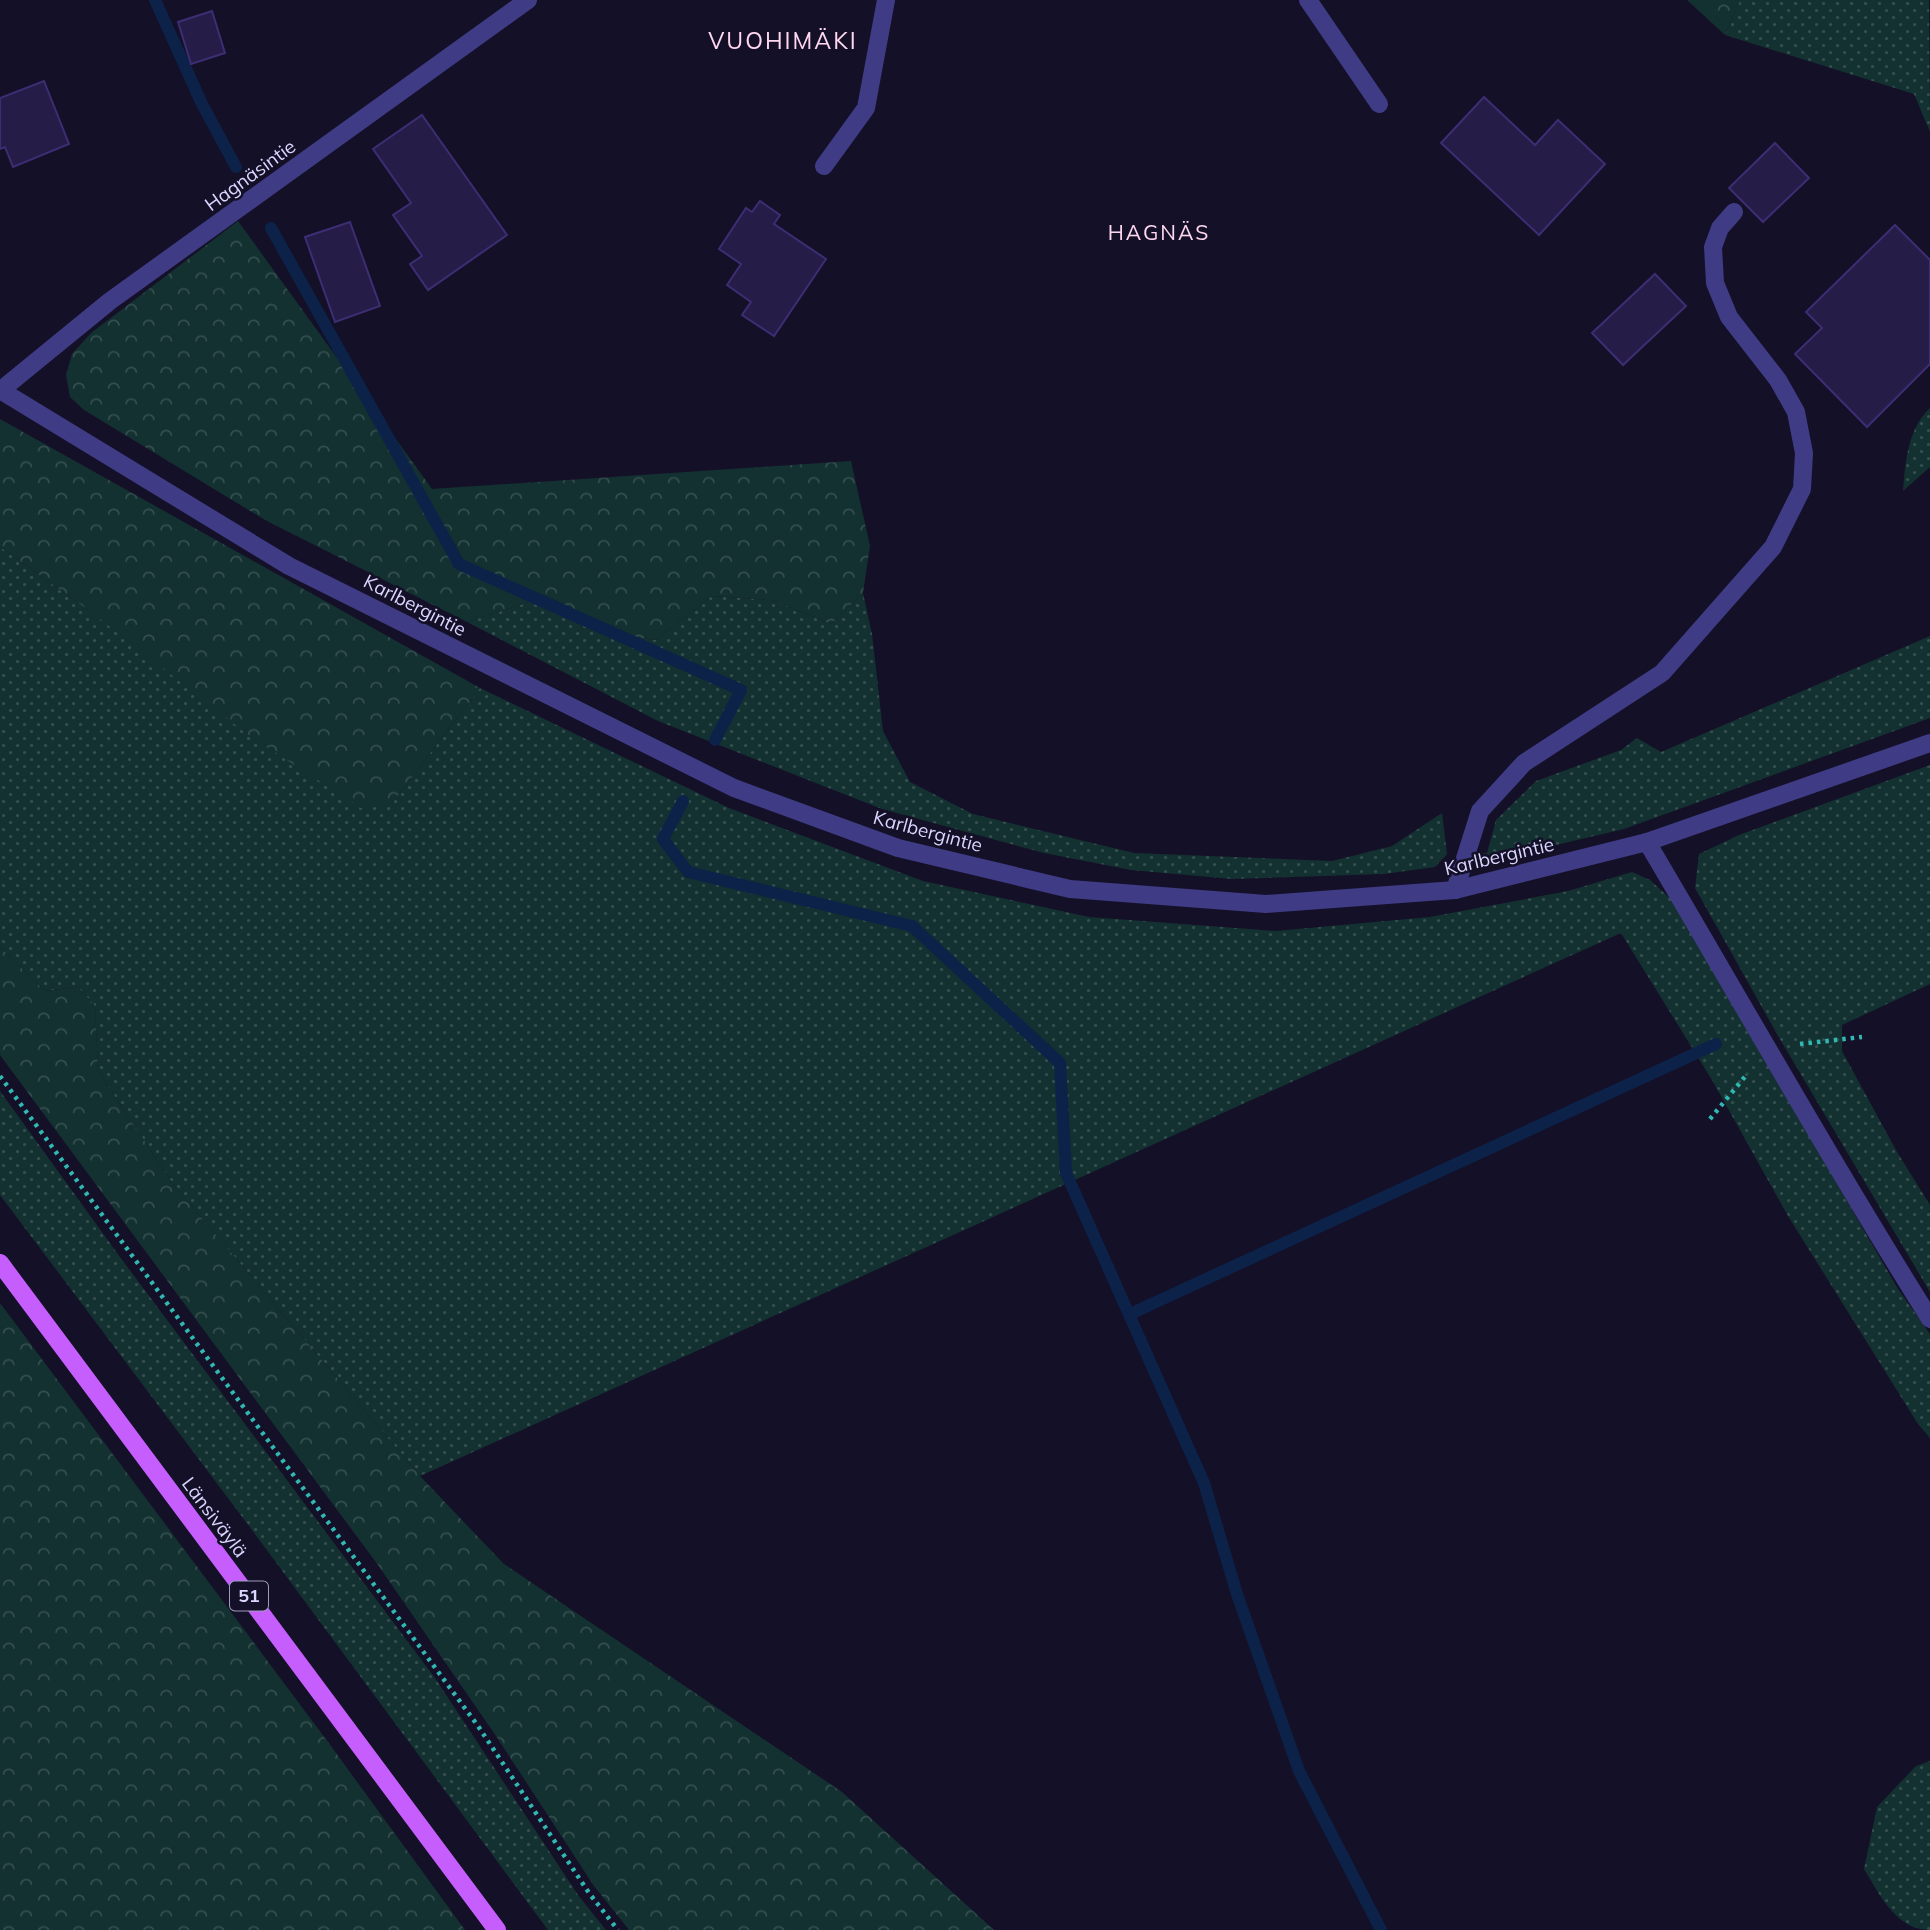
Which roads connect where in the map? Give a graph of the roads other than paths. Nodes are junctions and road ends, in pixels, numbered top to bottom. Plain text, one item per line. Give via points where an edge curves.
1 (528, 0) edge
2 (886, 0) edge
3 (1308, 0) edge
4 (1379, 104) dead end
5 (824, 166) dead end
6 (1734, 212) dead end
7 (0, 390) edge
8 (1930, 743) edge
9 (1647, 842) junction
10 (1455, 890) junction
11 (0, 1263) edge
12 (1930, 1320) edge
13 (497, 1930) edge

1 - 7 street, Hagnäsintie via 110,301
2 - 5 street via 866,108
3 - 4 street
6 - 10 street via 1720,228 1713,247 1715,283 1729,317 1778,380 1796,412 1804,453 1802,489 1773,547 1662,673 1524,763 1480,811
7 - 10 street, Karlbergintie via 289,566 734,788 898,848 1070,889 1266,904
8 - 9 street, Karlbergintie
9 - 10 street, Karlbergintie
9 - 12 street
11 - 13 main road, Länsiväylä / 51

